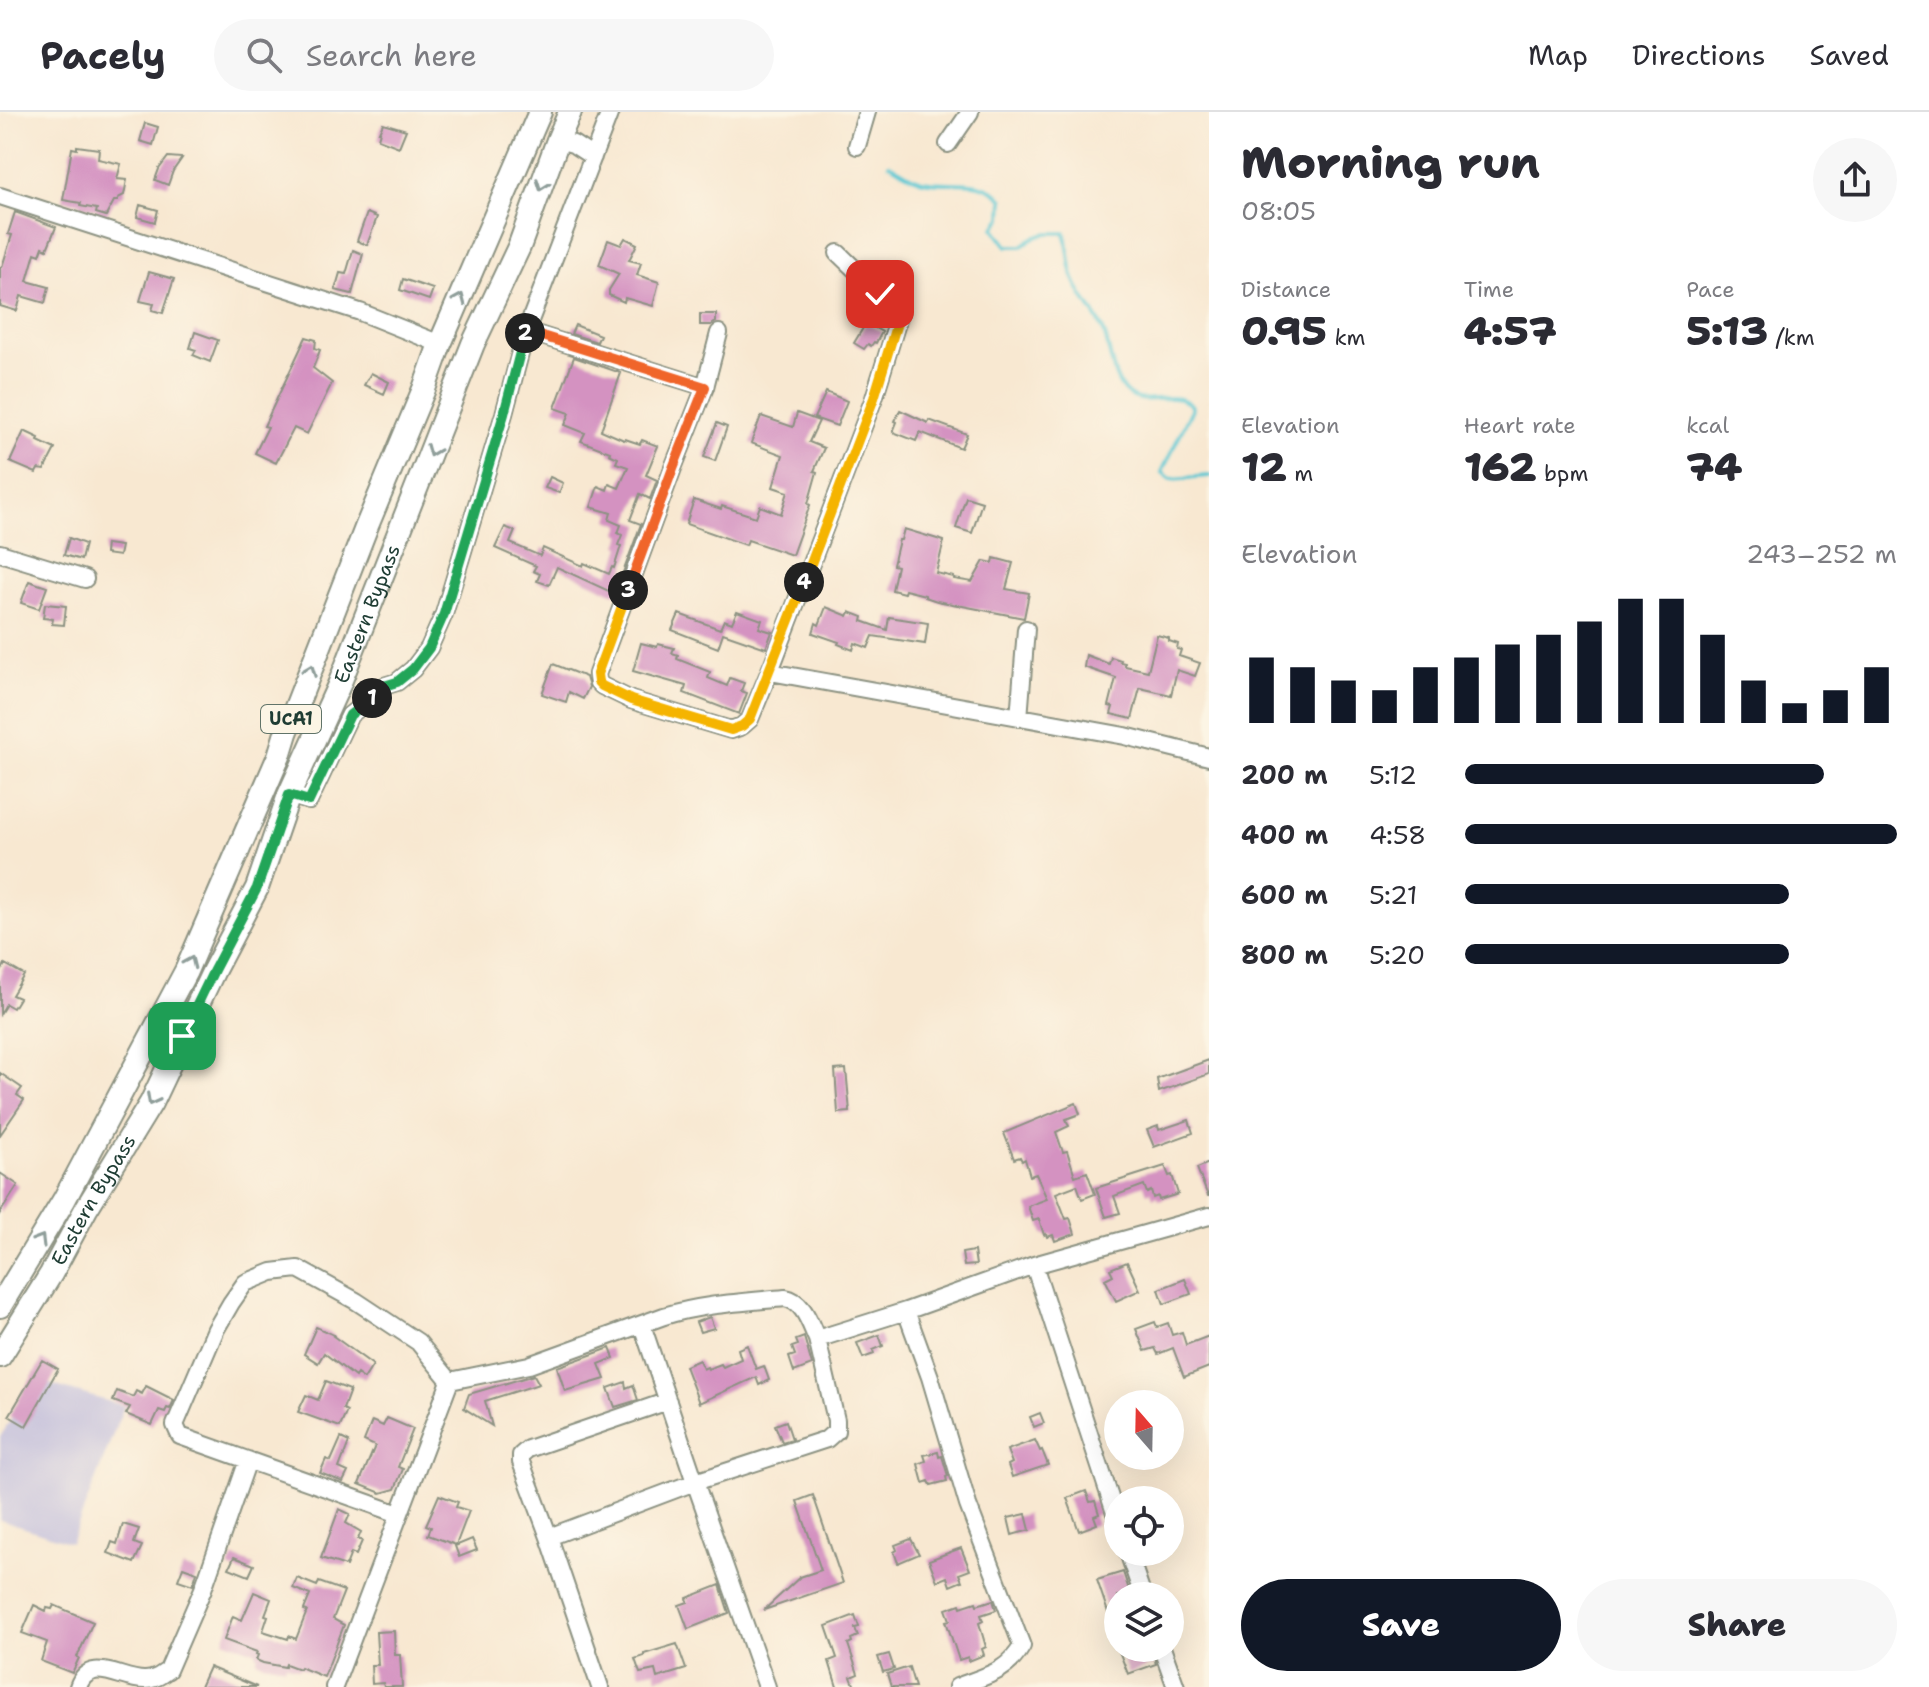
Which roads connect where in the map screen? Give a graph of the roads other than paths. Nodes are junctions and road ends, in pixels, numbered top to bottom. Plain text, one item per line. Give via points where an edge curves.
1 (540, 112) edge
2 (570, 112) edge
3 (610, 112) edge
4 (867, 112) edge
5 (970, 112) edge
6 (558, 140) junction
7 (948, 144) dead end
8 (857, 146) dead end
9 (593, 157) junction
10 (0, 196) edge
11 (838, 253) dead end
12 (526, 331) junction
13 (719, 333) dead end
14 (440, 344) junction
15 (705, 387) junction
16 (424, 389) junction
17 (453, 399) junction
18 (0, 553) edge
19 (85, 579) dead end
20 (1026, 629) dead end
21 (770, 672) junction
22 (1019, 718) junction
23 (1209, 757) edge
24 (289, 795) junction
25 (1209, 1216) edge
26 (1034, 1265) junction
27 (0, 1306) edge
28 (906, 1311) junction
29 (642, 1325) junction
30 (817, 1339) junction
31 (0, 1356) edge
32 (450, 1381) junction
33 (668, 1401) junction
34 (248, 1460) junction
35 (695, 1482) junction
36 (1106, 1486) edge
37 (399, 1514) junction
38 (549, 1537) junction
39 (1167, 1662) edge
40 (78, 1687) edge
41 (334, 1687) edge
42 (600, 1687) edge
43 (767, 1687) edge
44 (957, 1687) edge
45 (1176, 1687) edge

14 -> 1 main road, Eastern Bypass / UCA1
2 - 6 main road, Eastern Bypass / UCA1
3 - 9 street
4 - 8 street
5 - 7 street
6 - 9 street
6 -> 17 main road, Eastern Bypass / UCA1 via 519,247
9 - 12 street
10 - 14 street via 360,312
11 - 21 street via 900,313 874,398
12 - 15 street
12 - 24 street via 444,614 429,648 413,669 350,715 309,801
13 - 15 street
14 - 16 main road, Eastern Bypass / UCA1
15 - 21 street via 598,682 631,700 731,730 750,719
16 - 17 main road
27 -> 16 main road, Eastern Bypass / UCA1 via 64,1200 186,971 279,756
17 -> 24 main road, Eastern Bypass / UCA1 via 339,685
18 - 19 street
20 - 22 street
21 - 22 street
22 - 23 street
24 -> 31 main road, Eastern Bypass / UCA1 via 257,888 151,1103
25 - 26 street
26 - 28 street
26 - 36 street
28 - 30 street
28 - 44 street via 968,1505 1022,1646 1001,1669
29 - 30 street via 681,1311 785,1298 800,1305
29 - 32 street via 529,1365
29 - 33 street
30 - 35 street via 836,1431 827,1439
32 - 34 street via 418,1342 356,1301 298,1269 272,1272 245,1283 231,1303 175,1425 180,1436
32 - 37 street
33 - 35 street
33 - 38 street via 521,1455
34 - 37 street
34 - 40 street via 168,1670 144,1680 98,1669 86,1674
35 - 38 street
35 - 43 street
37 - 41 street
38 - 42 street
39 - 45 street

